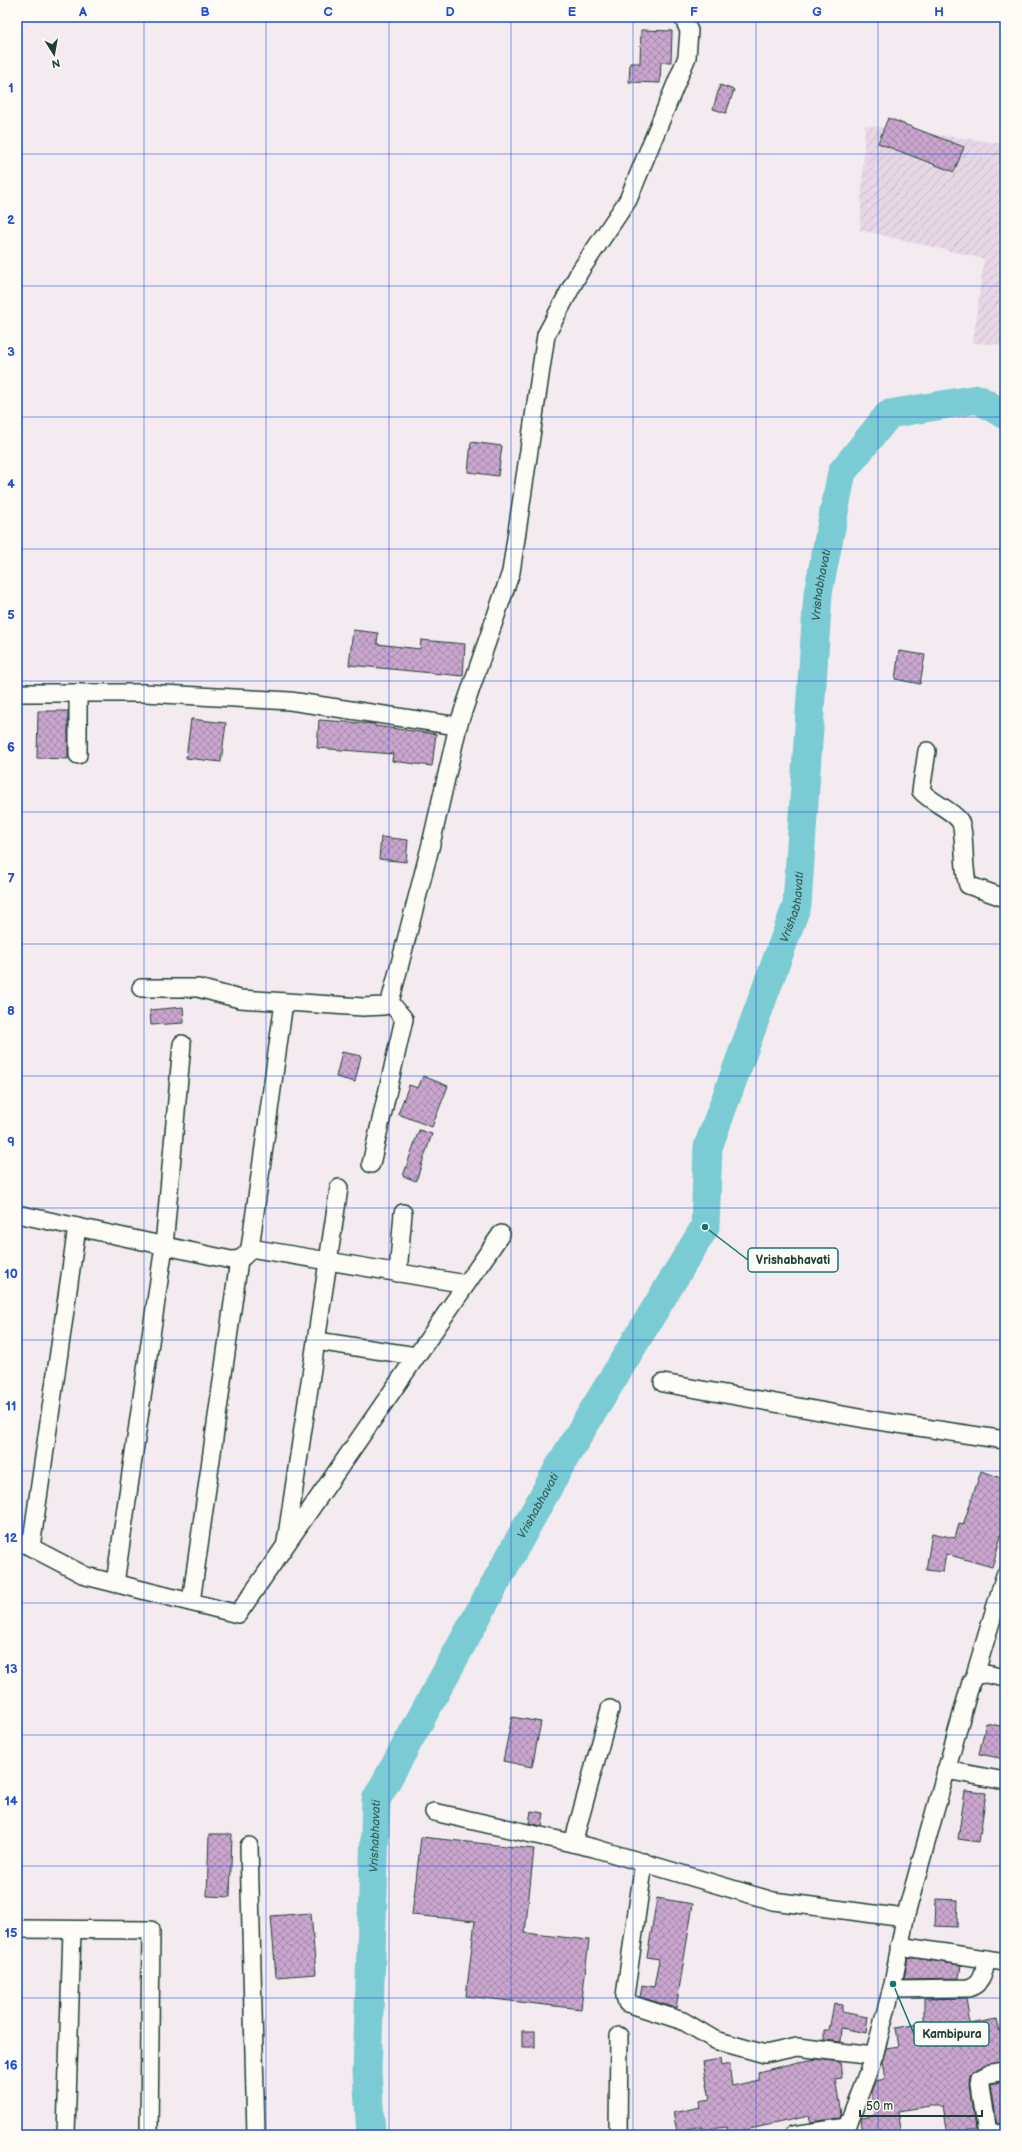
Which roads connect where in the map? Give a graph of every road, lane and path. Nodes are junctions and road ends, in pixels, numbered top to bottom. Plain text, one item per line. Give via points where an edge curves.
1 (683, 17) edge
2 (17, 693) edge
3 (78, 693) junction
4 (458, 726) junction
5 (927, 752) dead end
6 (78, 755) dead end
7 (1005, 898) edge
8 (141, 988) dead end
9 (284, 1002) junction
10 (390, 1002) junction
11 (182, 1044) dead end
12 (371, 1164) dead end
13 (339, 1188) dead end
14 (17, 1214) edge
15 (403, 1214) dead end
16 (77, 1227) junction
17 (501, 1234) dead end
18 (164, 1246) junction
19 (244, 1254) junction
20 (329, 1262) junction
21 (398, 1273) junction
22 (466, 1284) junction
23 (317, 1341) junction
24 (416, 1356) junction
25 (663, 1383) dead end
26 (1005, 1440) edge
27 (24, 1543) edge
28 (285, 1546) junction
29 (1005, 1575) edge
30 (116, 1583) junction
31 (191, 1602) junction
32 (975, 1676) junction
33 (1005, 1678) edge
34 (610, 1709) dead end
35 (946, 1770) junction
36 (1005, 1781) edge
37 (434, 1812) dead end
38 (574, 1843) junction
39 (249, 1846) dead end
40 (644, 1862) junction
41 (905, 1918) junction
42 (17, 1929) edge
43 (72, 1930) junction
44 (899, 1946) junction
45 (987, 1959) junction
46 (1005, 1962) edge
47 (892, 1989) junction
48 (619, 2036) dead end
49 (874, 2056) junction
50 (1005, 2071) edge
51 (848, 2131) edge
52 (1005, 2133) edge
53 (66, 2135) edge
54 (149, 2135) edge
55 (256, 2135) edge
56 (618, 2135) edge
57 (793, 2135) edge
58 (986, 2135) edge

1 - 4 street via 688,32 687,57 628,200 580,271 546,335 513,565
2 - 3 street
3 - 4 street via 145,693 290,701
3 - 6 street
4 - 10 street via 431,844
5 - 7 street via 921,791 962,824 964,874 968,884
8 - 9 street via 198,988 240,999
9 - 10 street via 363,1007 384,1006
9 - 19 street
10 - 12 street via 404,1018
11 - 18 street
13 - 20 street
14 - 16 street
15 - 21 street
16 - 18 street
16 - 27 street
17 - 22 street
18 - 19 street via 231,1260
18 - 30 street
19 - 20 street
19 - 31 street
20 - 21 street
20 - 23 street
21 - 22 street
22 - 24 street
23 - 24 street
23 - 28 street
24 - 28 street
25 - 26 street
27 - 30 street via 86,1576
28 - 31 street via 238,1614
29 - 32 street
30 - 31 street
32 - 33 street via 986,1674
32 - 35 street via 971,1682
34 - 38 street
35 - 36 street
35 - 41 street
37 - 38 street
38 - 40 street
39 - 55 street
40 - 41 street via 773,1901
40 - 49 street via 625,1996 627,2003 683,2020 715,2040 764,2054 797,2047
41 - 44 street
42 - 43 street
43 - 53 street
43 - 54 street via 151,1930
44 - 45 street
44 - 47 street
45 - 46 street
45 - 47 street via 982,1978 976,1985 968,1988
47 - 49 street
48 - 56 street
49 - 51 street
50 - 58 street via 981,2077
51 - 57 street
52 - 58 street

